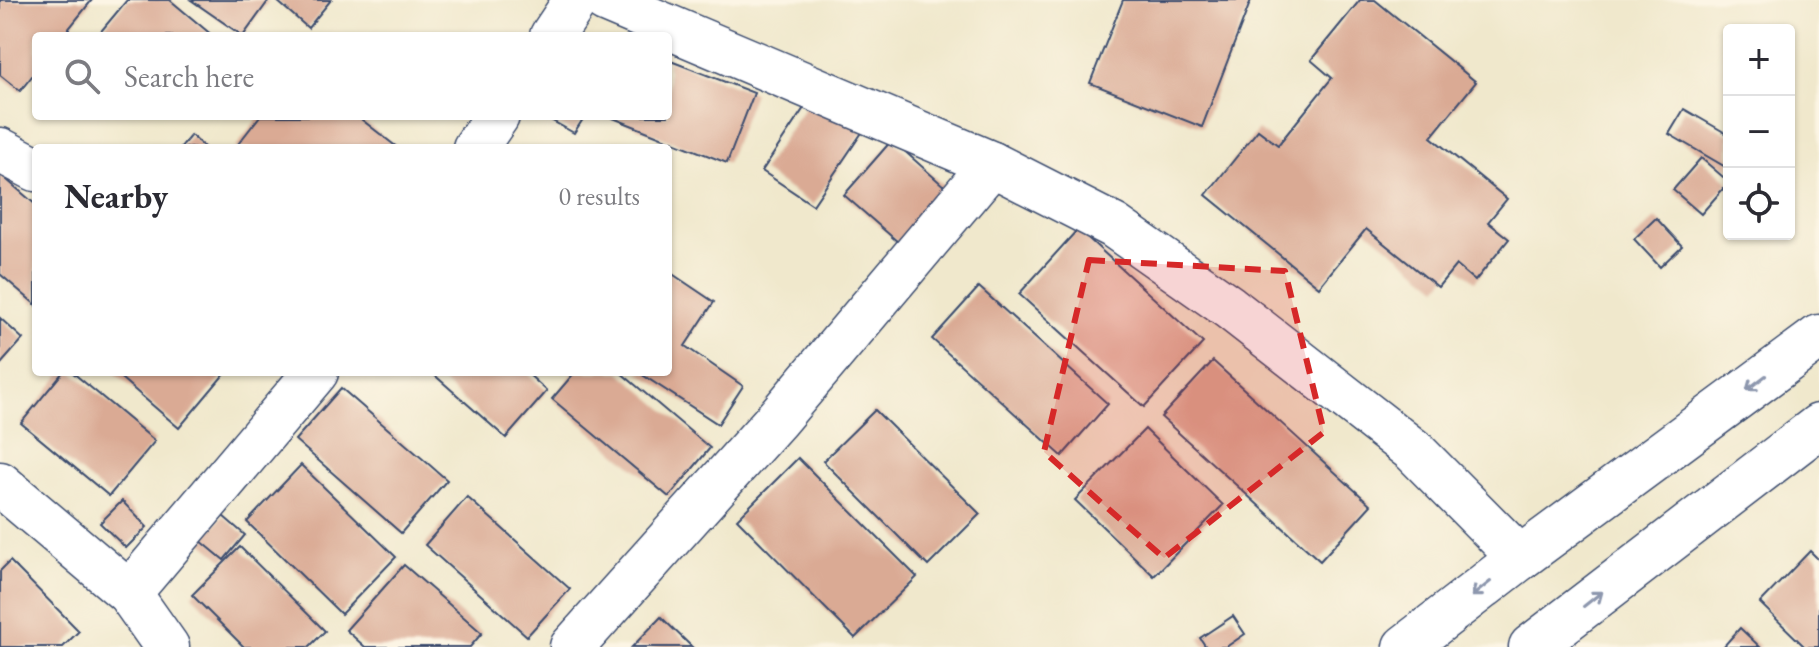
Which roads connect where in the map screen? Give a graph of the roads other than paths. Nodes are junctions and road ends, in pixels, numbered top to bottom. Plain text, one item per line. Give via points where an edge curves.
1 (576, 0) edge
2 (605, 0) edge
3 (555, 32) edge
4 (494, 120) edge
5 (478, 144) edge
6 (0, 150) edge
7 (992, 164) junction
8 (32, 167) edge
9 (1819, 337) edge
10 (313, 376) edge
11 (1819, 426) edge
12 (0, 484) edge
13 (1520, 558) junction
14 (129, 593) junction
15 (167, 647) edge
16 (572, 647) edge
17 (1405, 647) edge
18 (1531, 647) edge

1 - 3 street
2 - 7 street
4 - 5 street
6 - 8 street
7 - 13 street via 1114,226 1229,307 1414,451
7 - 16 street via 776,420
9 -> 13 street
10 - 14 street
18 -> 11 street
12 - 14 street
13 -> 17 street
14 - 15 street

